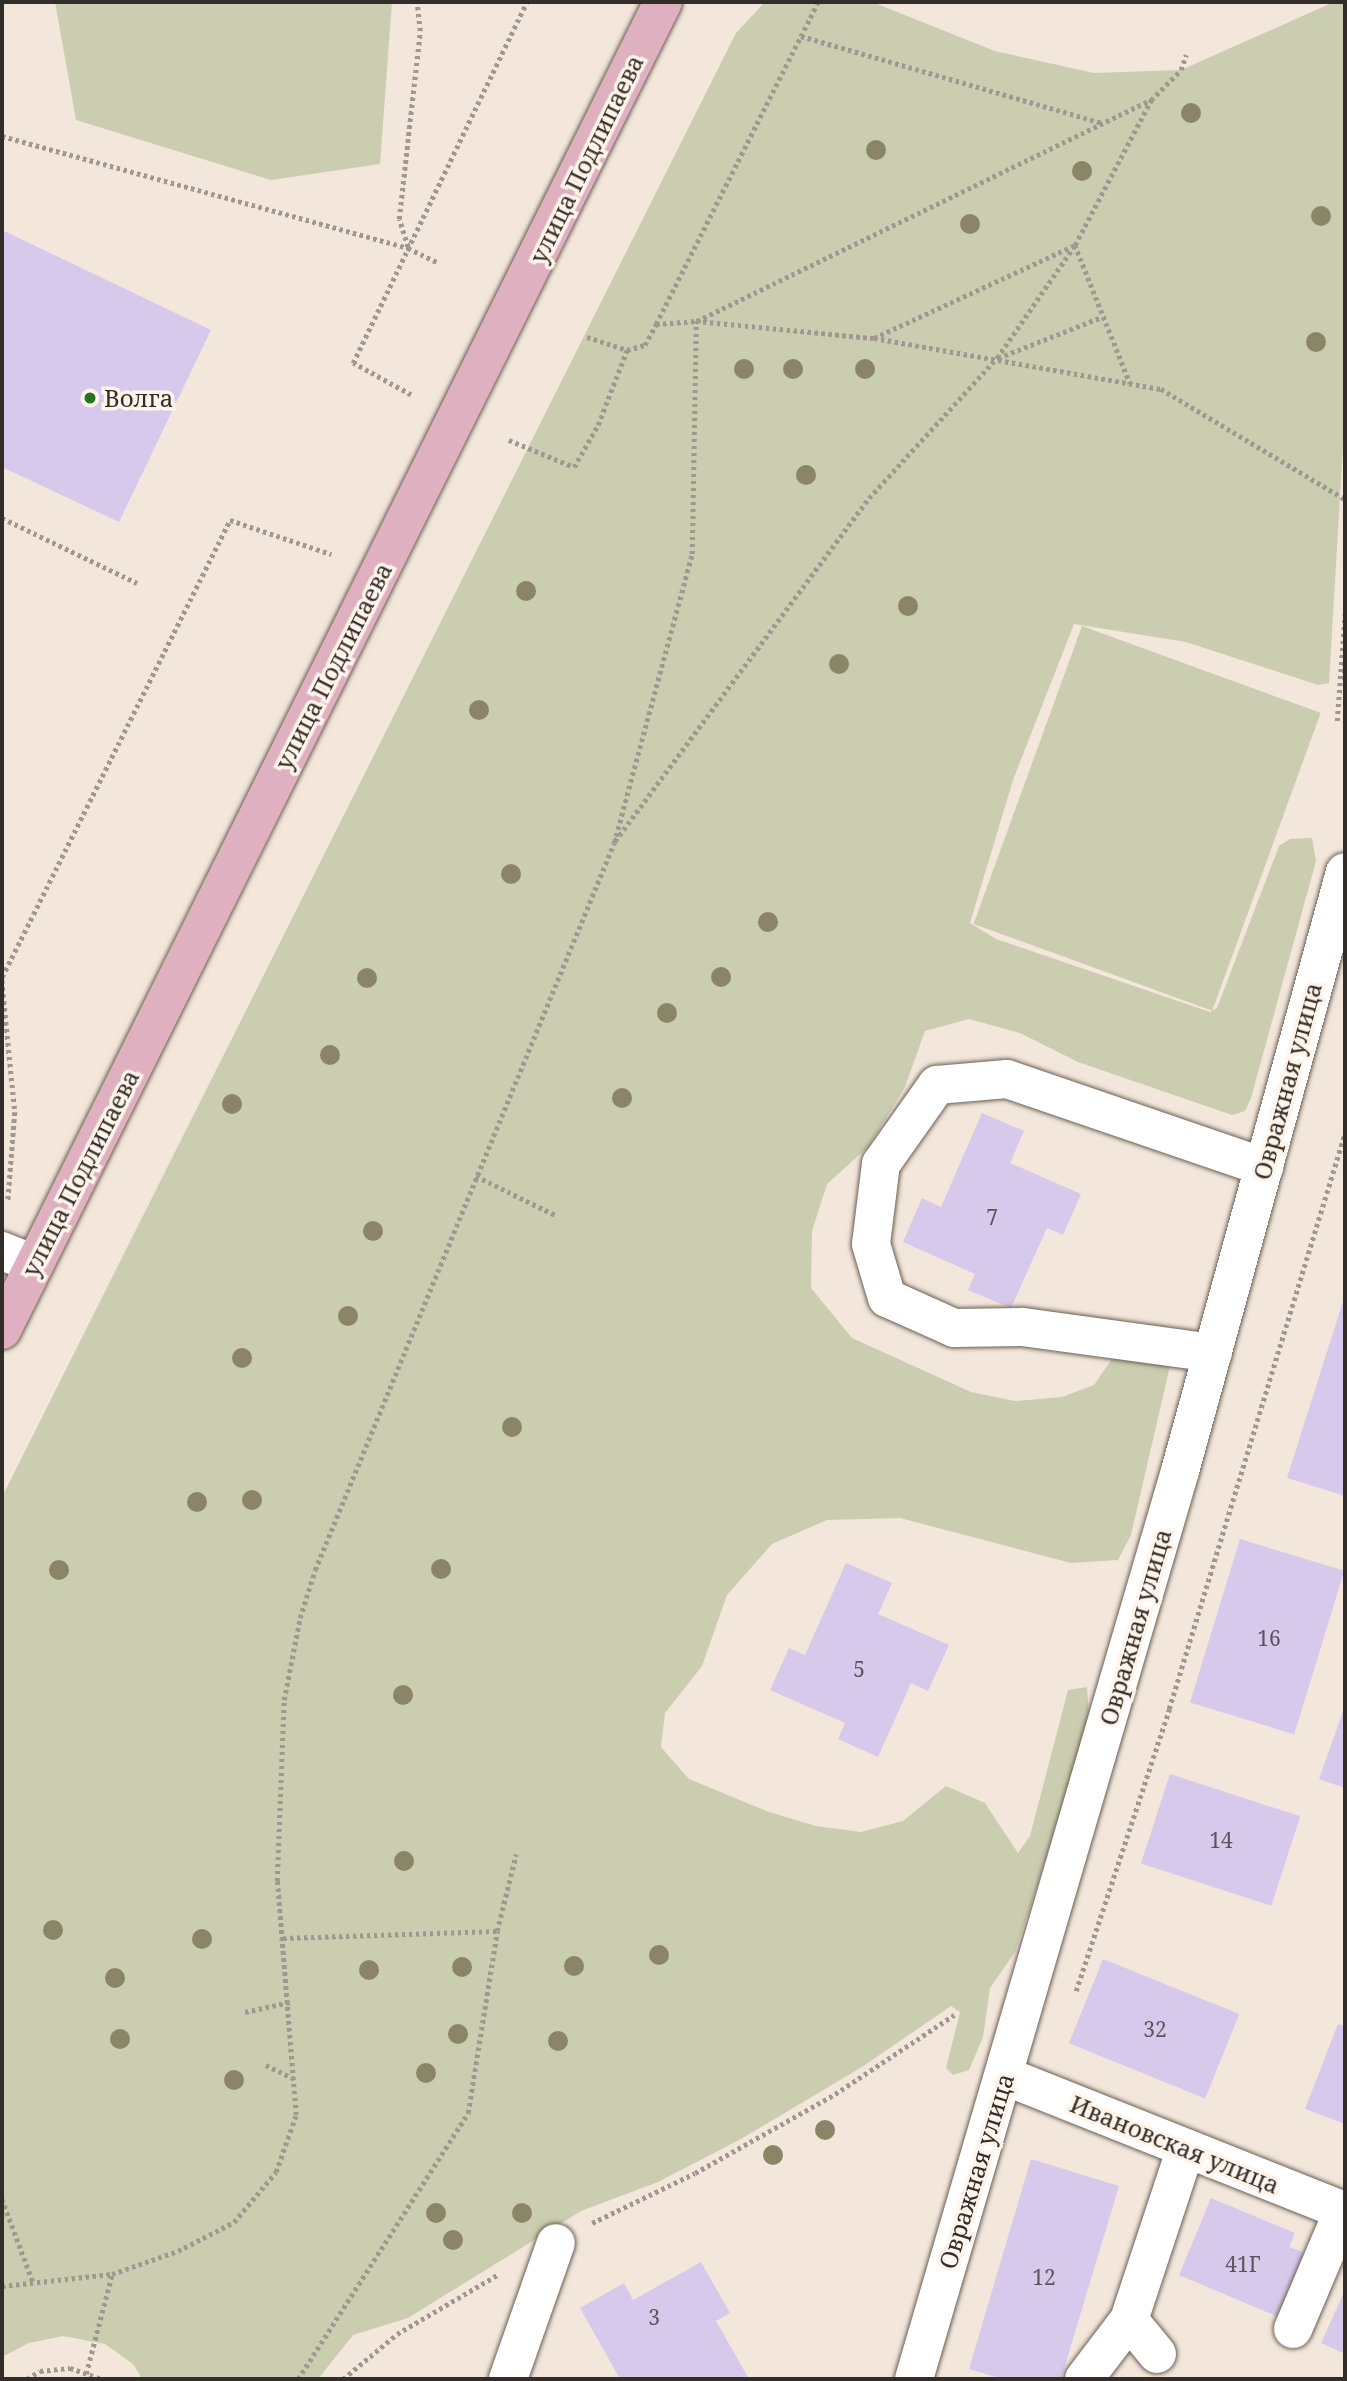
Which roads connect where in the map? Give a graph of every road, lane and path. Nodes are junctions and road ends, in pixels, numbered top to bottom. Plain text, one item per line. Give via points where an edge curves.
1 (417, 2) edge
2 (527, 2) edge
3 (663, 2) edge
4 (818, 2) edge
5 (801, 36) junction
6 (1186, 55) dead end
7 (1151, 100) junction
8 (1104, 123) junction
9 (2, 136) edge
10 (1075, 245) junction
11 (408, 248) junction
12 (437, 262) dead end
13 (1102, 317) junction
14 (696, 321) junction
15 (656, 324) junction
16 (587, 337) dead end
17 (874, 338) junction
18 (627, 350) junction
19 (998, 358) junction
20 (1130, 383) junction
21 (411, 395) dead end
22 (509, 440) dead end
23 (1345, 499) edge
24 (2, 518) edge
25 (331, 554) dead end
26 (137, 583) dead end
27 (1345, 611) edge
28 (1337, 721) dead end
29 (614, 843) junction
30 (1345, 872) edge
31 (2, 979) edge
32 (1345, 1133) edge
33 (1264, 1167) junction
34 (476, 1175) junction
35 (8, 1200) dead end
36 (557, 1216) dead end
37 (18, 1257) edge
38 (2, 1330) edge
39 (1213, 1353) junction
40 (516, 1854) dead end
41 (497, 1931) junction
42 (283, 1938) junction
43 (1073, 1997) dead end
44 (290, 2002) junction
45 (245, 2011) dead end
46 (954, 2015) dead end
47 (266, 2065) dead end
48 (1005, 2076) junction
49 (295, 2079) junction
50 (1186, 2148) junction
51 (2, 2199) edge
52 (1344, 2211) edge
53 (556, 2243) junction
54 (112, 2274) junction
55 (33, 2281) junction
56 (2, 2286) edge
57 (1129, 2320) junction
58 (1293, 2329) dead end
59 (1157, 2354) dead end
60 (86, 2374) junction
61 (27, 2379) edge
62 (102, 2379) edge
63 (298, 2379) edge
64 (344, 2379) edge
65 (508, 2379) edge
66 (914, 2379) edge
67 (1084, 2379) edge

1 - 11 path via 420,32 399,219
2 - 11 path
3 - 37 main road, улица Подлипаева
4 - 5 path
5 - 8 path
5 - 15 path
6 - 7 path via 1181,70
7 - 8 path
7 - 10 path
8 - 14 path
9 - 11 path
10 - 13 path
10 - 17 path
10 - 19 path
11 - 12 path
11 - 21 path via 353,363
13 - 19 path
13 - 20 path
14 - 15 path
14 - 17 path
14 - 29 path via 692,554
15 - 18 path via 645,345
16 - 18 path
17 - 19 path
18 - 22 path via 598,425 574,467
19 - 20 path
19 - 29 path via 869,498
20 - 23 path via 1161,389
24 - 26 path
25 - 31 path via 230,520
27 - 28 path
29 - 34 path
30 - 33 street, Овражная улица
31 - 35 path via 15,1112
32 - 43 path via 1169,1709
33 - 39 street, Овражная улица
33 - 39 street via 1007,1079 937,1085 881,1164 871,1244 887,1298 954,1328 1022,1327
34 - 36 path
34 - 42 path via 315,1570 300,1618 284,1700 276,1881
37 - 38 main road, улица Подлипаева
39 - 48 street, Овражная улица
40 - 41 path
41 - 42 path
41 - 63 path via 468,2113
42 - 44 path
44 - 45 path
44 - 49 path
46 - 53 path via 835,2094 695,2173
47 - 49 path
48 - 50 street, Ивановская улица
48 - 66 street, Овражная улица
49 - 54 path via 296,2115 276,2172 234,2222 178,2251
50 - 52 street, Ивановская улица
50 - 57 street via 1159,2261
51 - 55 path
52 - 58 street
53 - 64 path via 397,2334
53 - 65 street
54 - 55 path
54 - 60 path
55 - 56 path
57 - 59 street
57 - 67 street
60 - 61 path via 70,2368 40,2371
60 - 62 path

